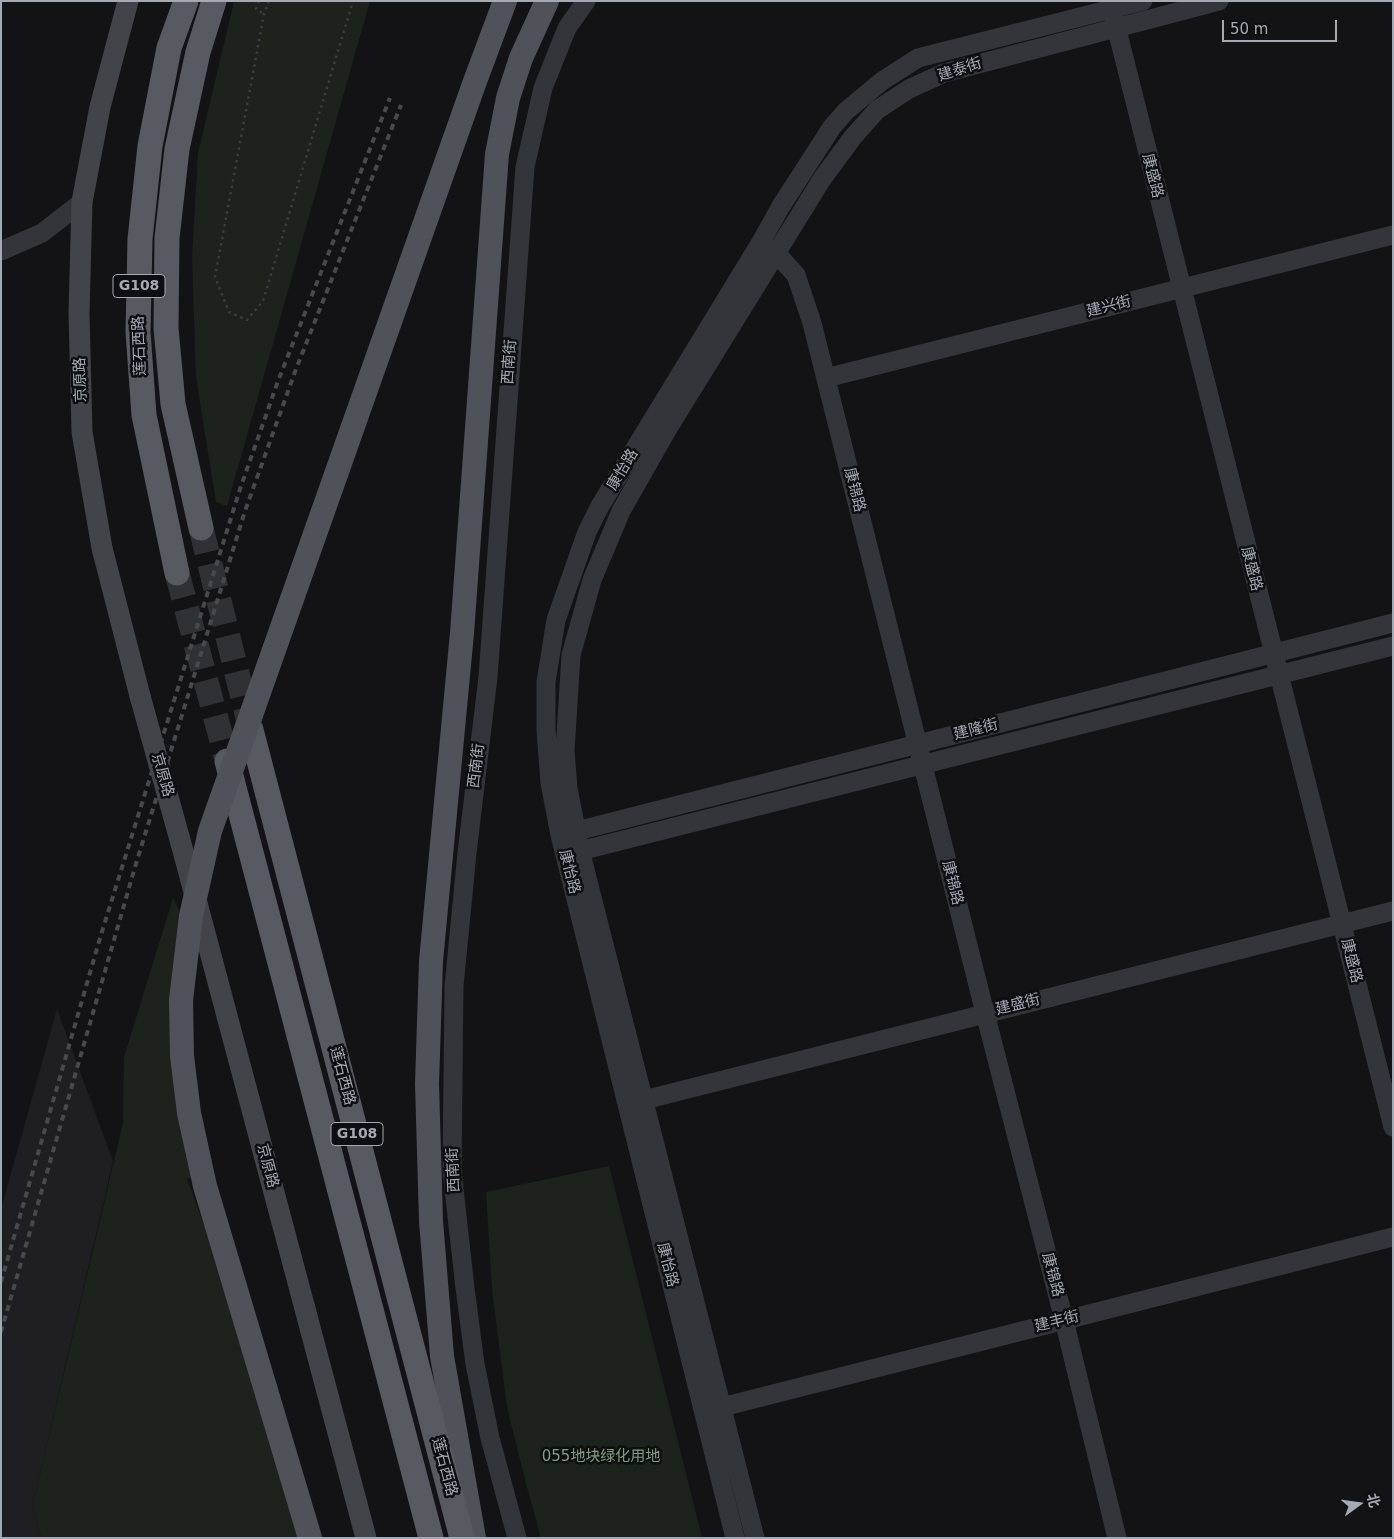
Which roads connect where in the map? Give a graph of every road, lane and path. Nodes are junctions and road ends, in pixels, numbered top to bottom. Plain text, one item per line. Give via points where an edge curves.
1 (128, 1) edge
2 (186, 1) edge
3 (214, 1) edge
4 (259, 1) edge
5 (269, 1) edge
6 (353, 1) edge
7 (505, 1) edge
8 (547, 1) edge
9 (586, 1) edge
10 (1142, 1) edge
11 (1219, 1) edge
12 (1112, 9) junction
13 (264, 14) junction
14 (1116, 29) junction
15 (82, 202) junction
16 (1393, 235) edge
17 (761, 242) junction
18 (1, 251) edge
19 (776, 253) junction
20 (1180, 289) junction
21 (826, 378) junction
22 (201, 528) tunnel mouth
23 (177, 573) tunnel mouth
24 (1393, 623) edge
25 (1393, 646) edge
26 (1272, 654) junction
27 (1278, 675) junction
28 (251, 730) tunnel mouth
29 (918, 745) junction
30 (226, 756) tunnel mouth
31 (922, 764) junction
32 (568, 833) junction
33 (572, 852) junction
34 (1393, 911) edge
35 (1342, 924) junction
36 (985, 1013) junction
37 (644, 1100) junction
38 (1393, 1127) edge
39 (1393, 1237) edge
40 (1064, 1320) junction
41 (722, 1407) junction
42 (310, 1538) edge
43 (366, 1538) edge
44 (431, 1538) edge
45 (462, 1538) edge
46 (474, 1538) edge
47 (517, 1538) edge
48 (735, 1538) edge
49 (755, 1538) edge
50 (1117, 1538) edge

1 - 15 main road, 京原路 via 100,106
2 - 23 highway, 莲石西路 / G108 via 169,48 150,146 140,239 138,323 144,415
3 - 22 highway, 莲石西路 / G108 via 198,52 177,148 167,238 166,328 173,404
4 - 13 path via 256,8
5 - 13 path
6 - 13 path via 263,301 247,320 229,312 215,277
7 - 42 main road, bridge via 210,831 191,916 181,1000 182,1056 189,1113 204,1186
8 - 46 main road via 513,82 497,154 462,633 430,961 427,1084 430,1221 442,1356
9 - 47 street, 西南街 via 567,28 543,88 524,167 488,677 466,853 454,986 452,1171 465,1288 488,1429
10 - 12 street, 建泰街
11 - 14 street, 建泰街
12 - 14 street, 康盛路
12 - 17 street, 建泰街 via 918,58 882,80 832,127
14 - 19 street, 建泰街 via 944,73 901,94 877,110 852,137 822,178
14 - 20 street, 康盛路
15 - 18 street via 42,233
15 - 43 main road, 京原路, bridge via 79,313 82,432 102,548
16 - 20 street, 建兴街
17 - 19 street, 康锦路
17 - 32 street, 康怡路 via 600,506 576,560 556,620 546,682 546,730 550,783
19 - 21 street, 康锦路 via 796,275
19 - 32 street, 康怡路 via 625,503 592,580 571,655 565,751
20 - 21 street, 建兴街
20 - 26 street, 康盛路
21 - 29 street, 康锦路
24 - 26 street, 建隆街
25 - 27 street, 建隆街
26 - 27 street, 康盛路
26 - 29 street, 建隆街
27 - 31 street, 建隆街
27 - 35 street, 康盛路
28 - 45 highway, 莲石西路 / G108
29 - 31 street, 康锦路
29 - 32 street, 建隆街
30 - 44 highway, 莲石西路 / G108
31 - 33 street, 建隆街
31 - 36 street, 康锦路
32 - 33 street, 康怡路
33 - 37 street, 康怡路
33 - 48 street, 康怡路
34 - 35 street, 建盛街
35 - 36 street, 建盛街
35 - 38 street, 康盛路
36 - 37 street, 建盛街
36 - 40 street, 康锦路
37 - 41 street, 康怡路
39 - 40 street, 建丰街
40 - 41 street, 建丰街
40 - 50 street, 康锦路
41 - 49 street, 康怡路

